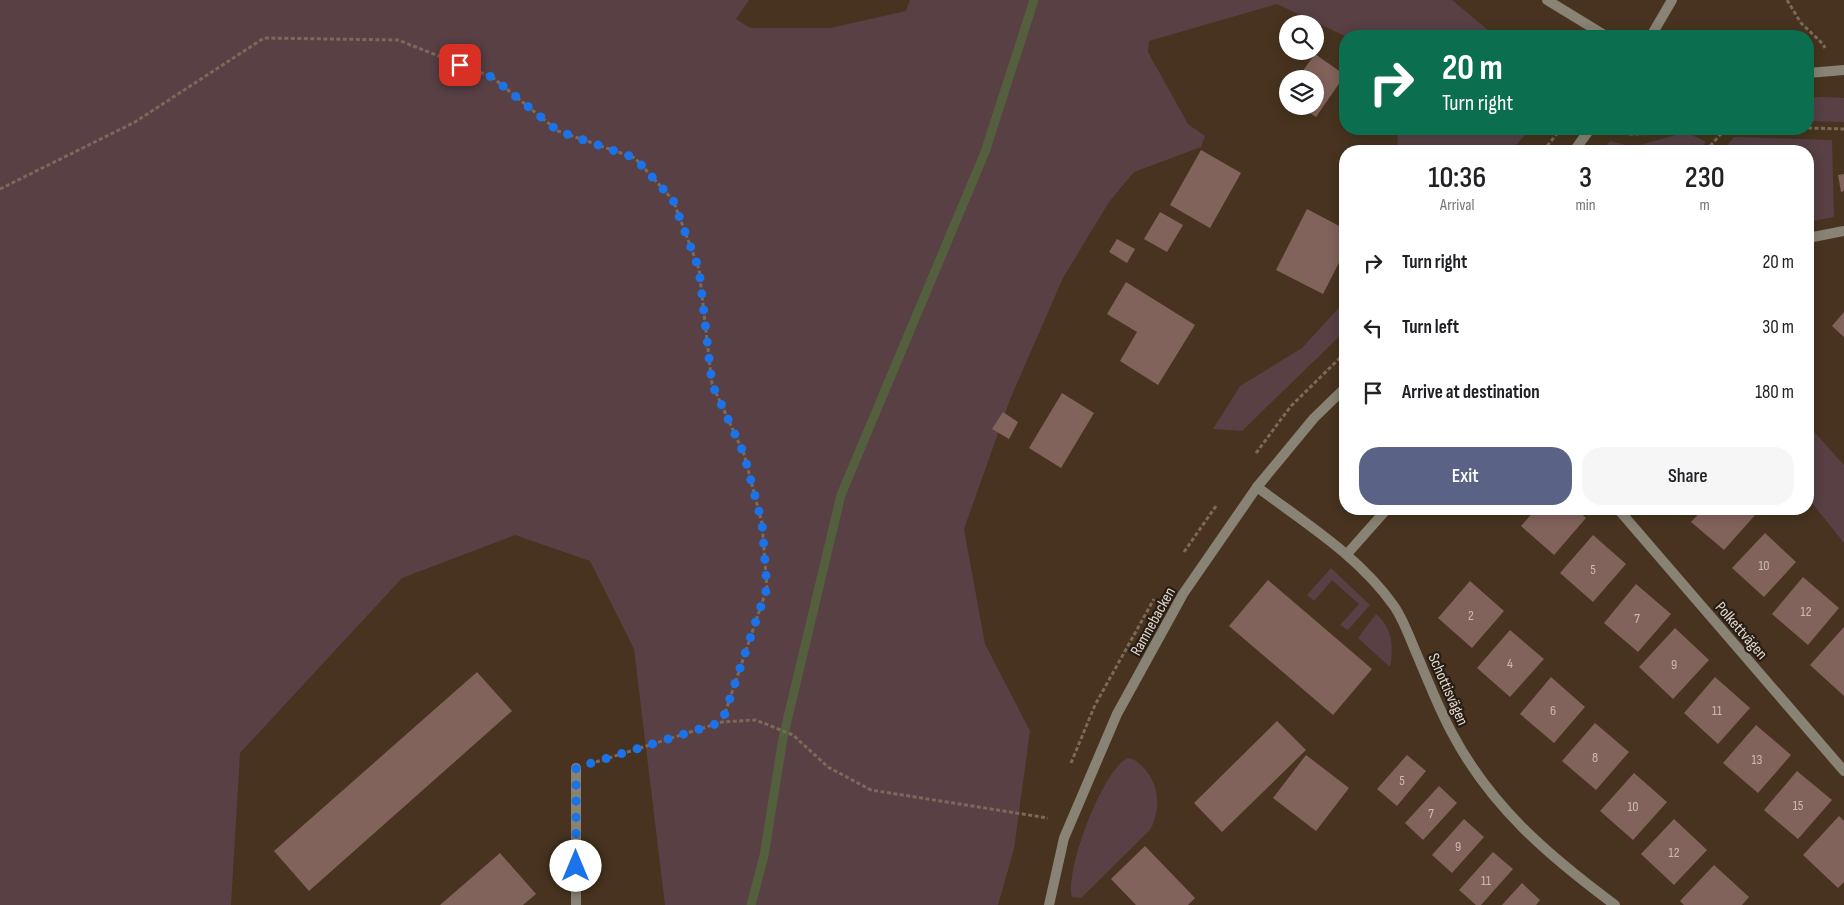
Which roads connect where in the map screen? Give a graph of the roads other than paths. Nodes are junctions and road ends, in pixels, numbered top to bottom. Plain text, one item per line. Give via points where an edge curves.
1 (1547, 0) edge
2 (1672, 0) edge
3 (1596, 30) edge
4 (1654, 30) edge
5 (1844, 70) edge
6 (1814, 72) edge
7 (1844, 231) edge
8 (1814, 237) edge
9 (1339, 394) edge
10 (1258, 487) junction
11 (1382, 515) edge
12 (1623, 515) edge
13 (1346, 554) junction
14 (576, 768) road end
15 (1844, 771) edge
16 (576, 905) edge
17 (1049, 905) edge
18 (1615, 905) edge

1 - 3 street
2 - 4 street
5 - 6 street
7 - 8 street
9 - 10 street, Ramnebacken via 1314,418
10 - 13 street, Schottisvägen
10 - 17 street, Ramnebacken via 1183,594 1117,714 1064,838
11 - 13 street
12 - 15 street, Polkettvägen
13 - 18 street, Schottisvägen via 1395,607 1452,734 1502,806 1549,854
14 - 16 street

